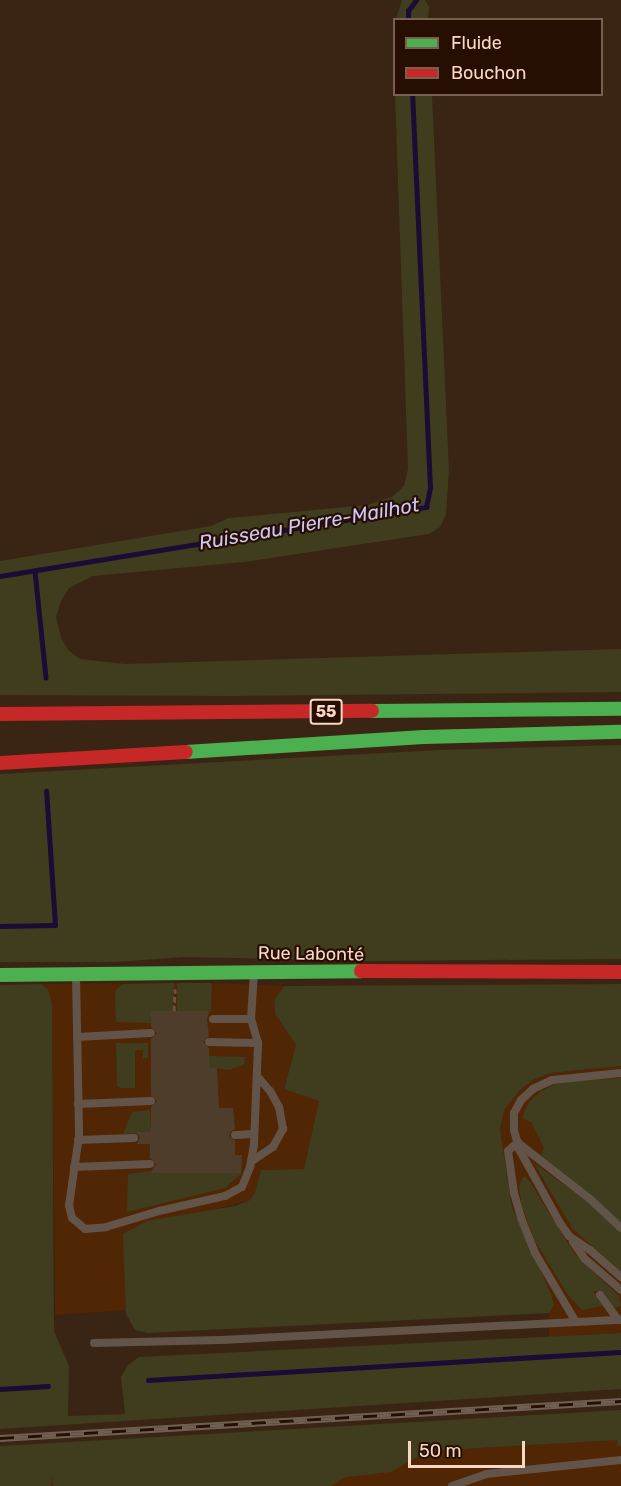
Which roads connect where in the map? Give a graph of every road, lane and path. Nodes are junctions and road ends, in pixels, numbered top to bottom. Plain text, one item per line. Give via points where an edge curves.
1 (621, 709) edge
2 (0, 714) edge
3 (621, 732) edge
4 (0, 763) edge
5 (254, 971) junction
6 (621, 972) edge
7 (76, 974) junction
8 (0, 975) edge
9 (175, 985) dead end
10 (174, 1011) dead end
11 (213, 1019) dead end
12 (250, 1019) junction
13 (151, 1033) dead end
14 (77, 1036) junction
15 (209, 1042) dead end
16 (258, 1043) junction
17 (621, 1073) edge
18 (257, 1076) junction
19 (151, 1101) dead end
20 (78, 1104) junction
21 (235, 1134) dead end
22 (255, 1134) junction
23 (134, 1138) dead end
24 (78, 1140) junction
25 (518, 1142) junction
26 (252, 1161) junction
27 (150, 1164) dead end
28 (74, 1167) junction
29 (621, 1228) edge
30 (569, 1236) junction
31 (621, 1277) edge
32 (621, 1290) edge
33 (600, 1295) dead end
34 (619, 1320) edge
35 (576, 1322) junction
36 (94, 1343) dead end
37 (621, 1460) edge
38 (452, 1486) edge

1 - 2 main road, 55
3 - 4 main road, 55 via 274,745
5 - 6 main road, Rue Labonté
5 - 7 main road, Rue Labonté
5 - 12 lane
7 - 8 main road, Rue Labonté
7 - 14 lane
9 - 10 path
11 - 12 lane
12 - 16 lane
13 - 14 lane
14 - 20 lane
15 - 16 lane
16 - 18 lane
17 - 25 lane via 552,1080 533,1089 514,1113
18 - 22 lane
18 - 26 lane via 279,1107 283,1129 273,1147
19 - 20 lane
20 - 24 lane
21 - 22 lane
22 - 26 lane
23 - 24 lane
24 - 28 lane
25 - 29 lane
25 - 30 lane
25 - 35 lane via 508,1151 521,1218 535,1253
26 - 28 lane via 245,1181 235,1192 93,1229 77,1225 69,1212
27 - 28 lane
30 - 31 lane
30 - 32 lane via 585,1259
33 - 34 lane
34 - 35 lane
35 - 36 lane
37 - 38 lane via 486,1474

